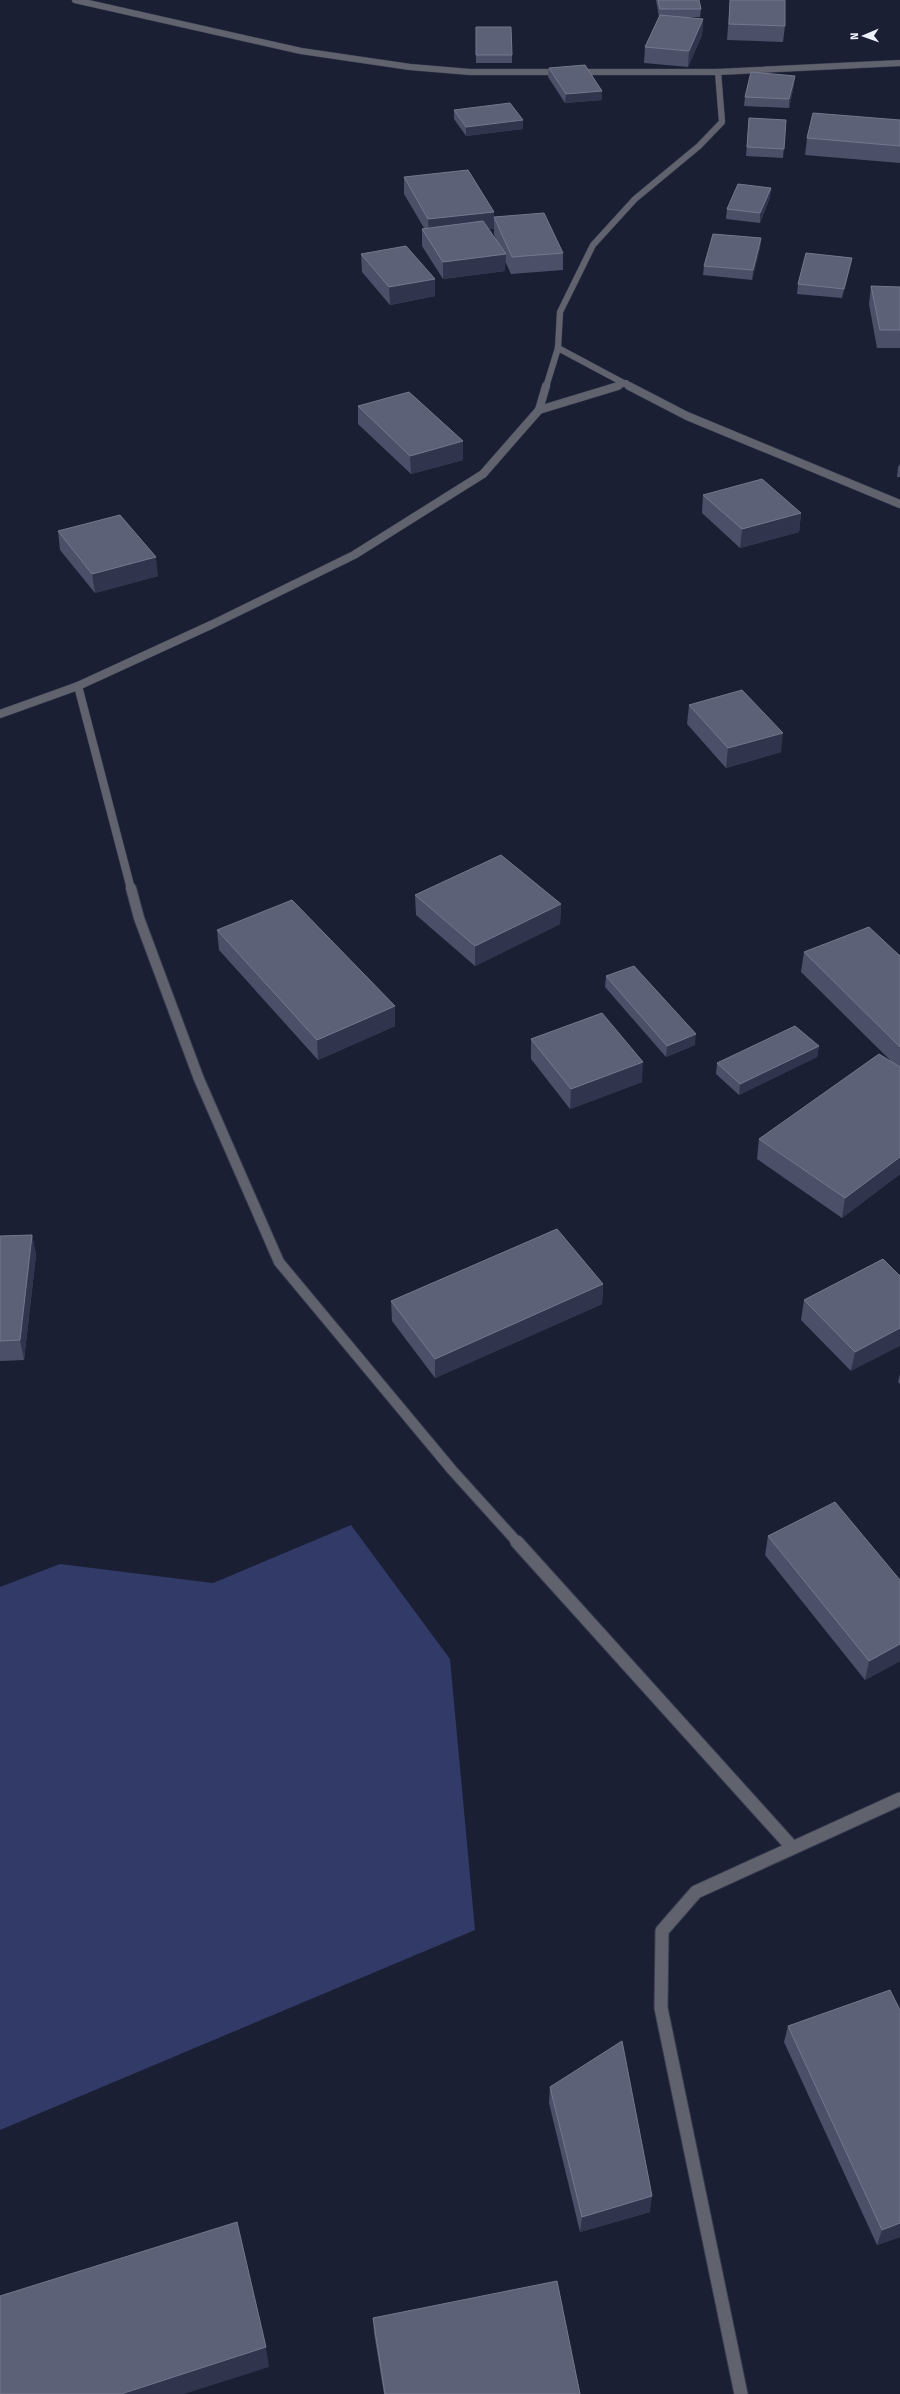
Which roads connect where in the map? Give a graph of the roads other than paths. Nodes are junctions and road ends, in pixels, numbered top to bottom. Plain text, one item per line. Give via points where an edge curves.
1 (75, 0) edge
2 (900, 63) edge
3 (718, 72) junction
4 (558, 348) junction
5 (626, 383) junction
6 (539, 410) junction
7 (900, 504) edge
8 (78, 686) junction
9 (0, 714) edge
10 (900, 1799) edge
11 (792, 1847) junction
12 (742, 2394) edge

1 - 3 street via 301,51 410,67 470,72
2 - 3 street
3 - 4 street via 722,122 699,146 635,199 593,245 560,312
4 - 5 street
4 - 6 street
5 - 6 street
5 - 7 street via 687,416
6 - 8 street via 483,474 354,555
8 - 9 street
8 - 11 street via 139,918 199,1079 279,1262 452,1470
10 - 11 street
11 - 12 street via 696,1892 662,1931 661,2008

